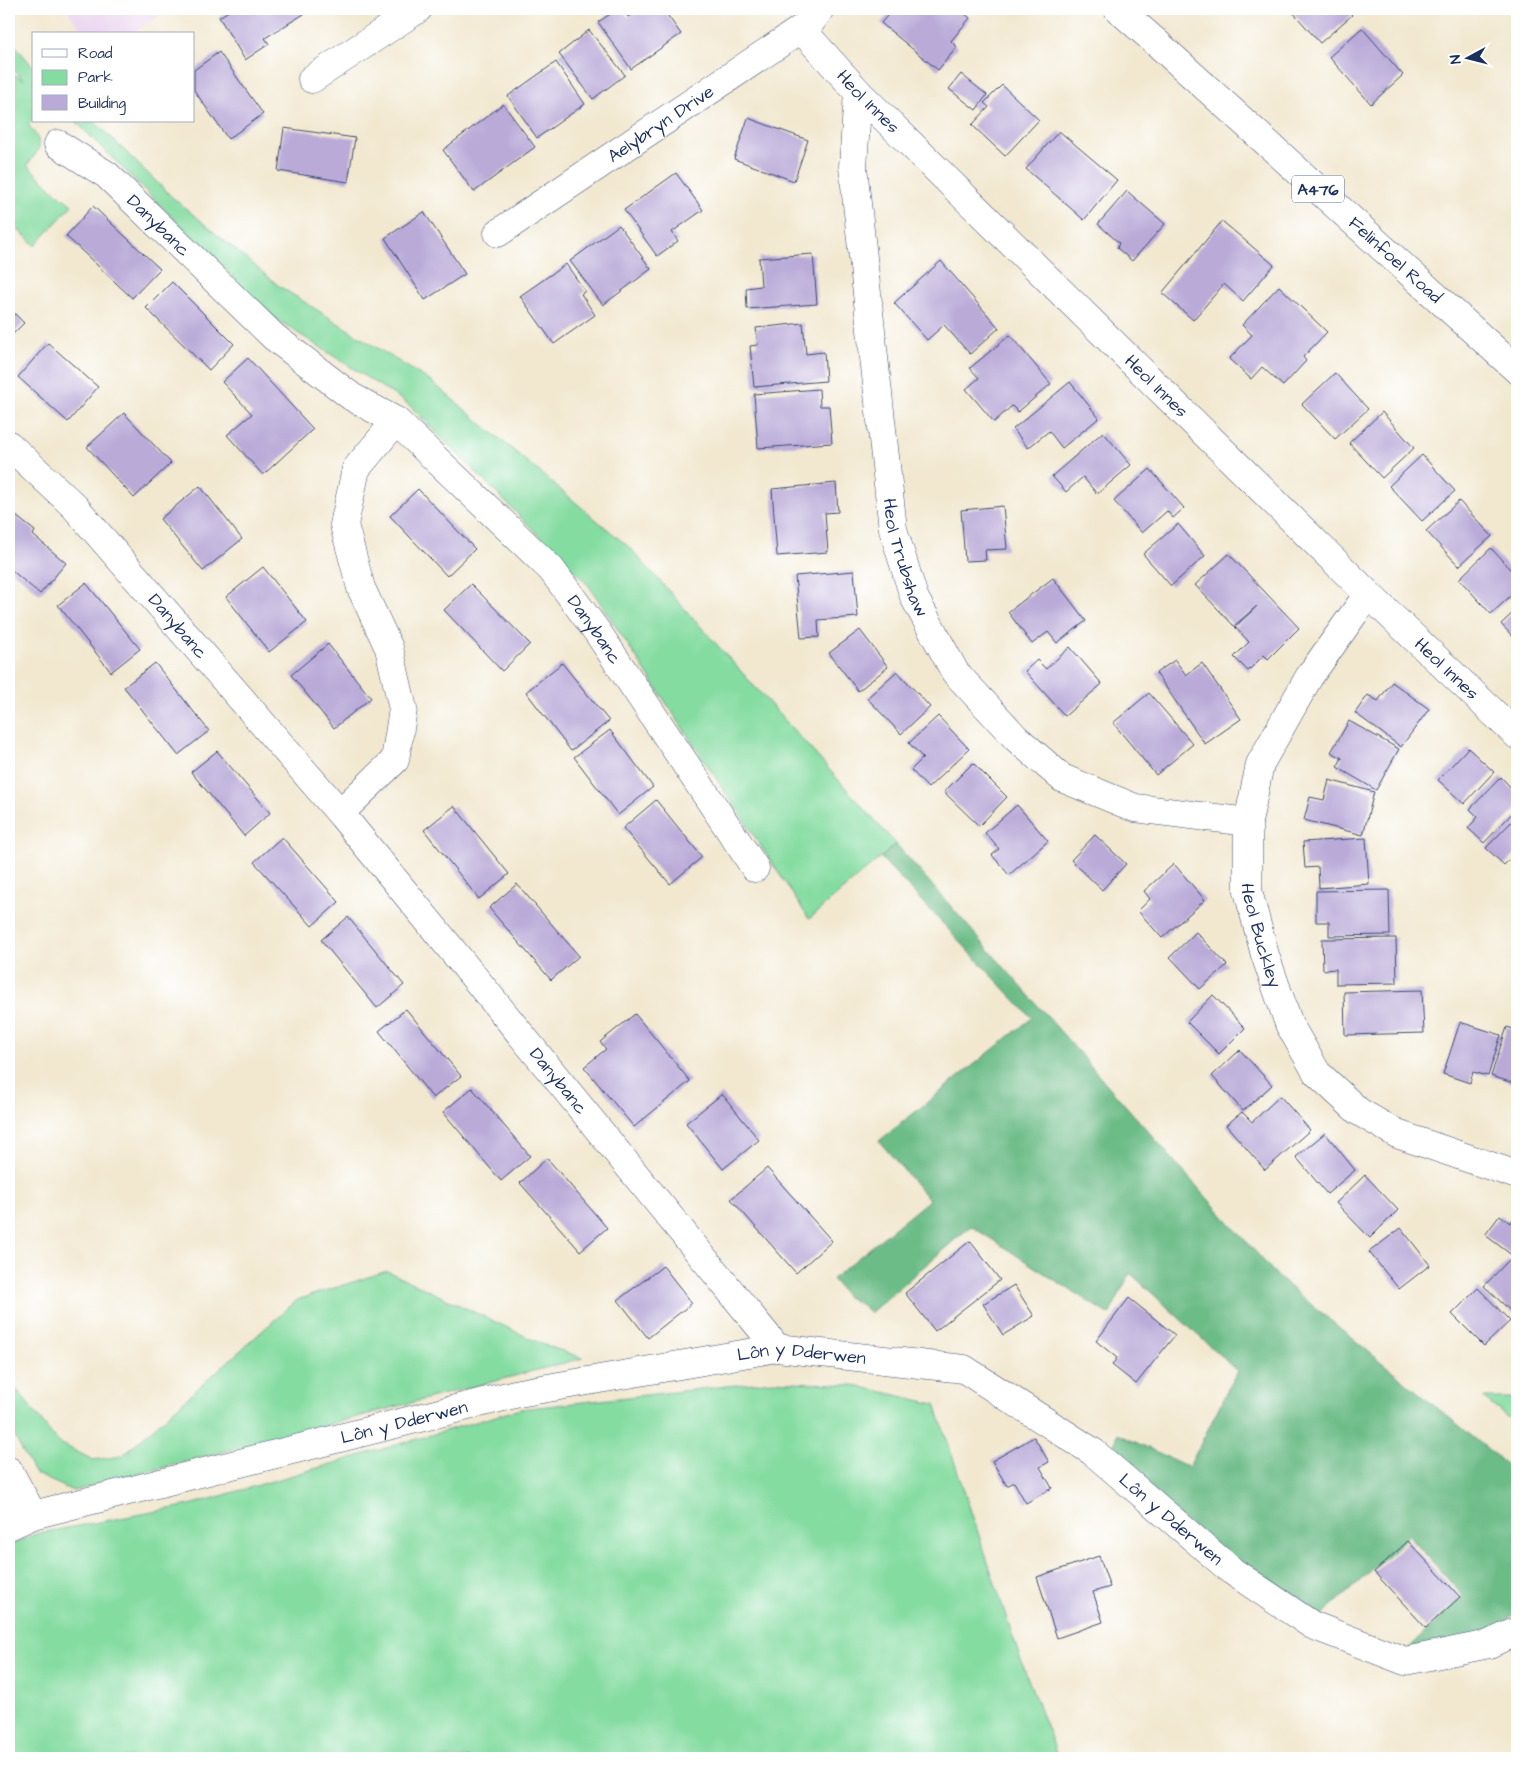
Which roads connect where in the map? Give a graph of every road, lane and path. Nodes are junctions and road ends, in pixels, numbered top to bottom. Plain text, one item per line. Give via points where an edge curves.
1 (418, 9) edge
2 (820, 9) edge
3 (1118, 9) edge
4 (801, 29) junction
5 (312, 79) dead end
6 (858, 92) junction
7 (58, 144) dead end
8 (498, 233) dead end
9 (1517, 370) edge
10 (396, 422) junction
11 (9, 445) edge
12 (1368, 594) junction
13 (1517, 735) edge
14 (340, 813) junction
15 (1248, 822) junction
16 (755, 868) dead end
17 (1517, 1175) edge
18 (777, 1348) junction
19 (9, 1471) edge
20 (34, 1515) junction
21 (9, 1526) edge
22 (1517, 1631) edge

1 - 5 street
2 - 4 street, Aelybryn Drive
3 - 9 street, Felinfoel Road / A476
4 - 6 street, Heol Innes
4 - 8 street, Aelybryn Drive
6 - 12 street, Heol Innes
6 - 15 street, Heol Trubshaw via 853,167 893,530 914,597 955,672 1016,738 1062,778 1135,808
7 - 10 street, Danybanc via 107,175 274,337 352,397
10 - 14 street via 356,469 344,525 361,588 389,648 403,709 394,760
10 - 16 street, Danybanc via 551,569 598,633
11 - 14 street, Danybanc via 74,506
12 - 13 street, Heol Innes
12 - 15 street, Heol Buckley via 1309,677 1260,764
14 - 18 street, Danybanc
15 - 17 street, Heol Buckley via 1248,891 1265,955 1289,1024 1318,1073 1358,1111 1397,1134
18 - 20 street, Lôn y Dderwen via 519,1393
18 - 22 street, Lôn y Dderwen via 964,1369 1093,1452 1232,1571 1312,1626 1405,1660 1489,1644
19 - 20 street
20 - 21 street, Lôn y Dderwen

